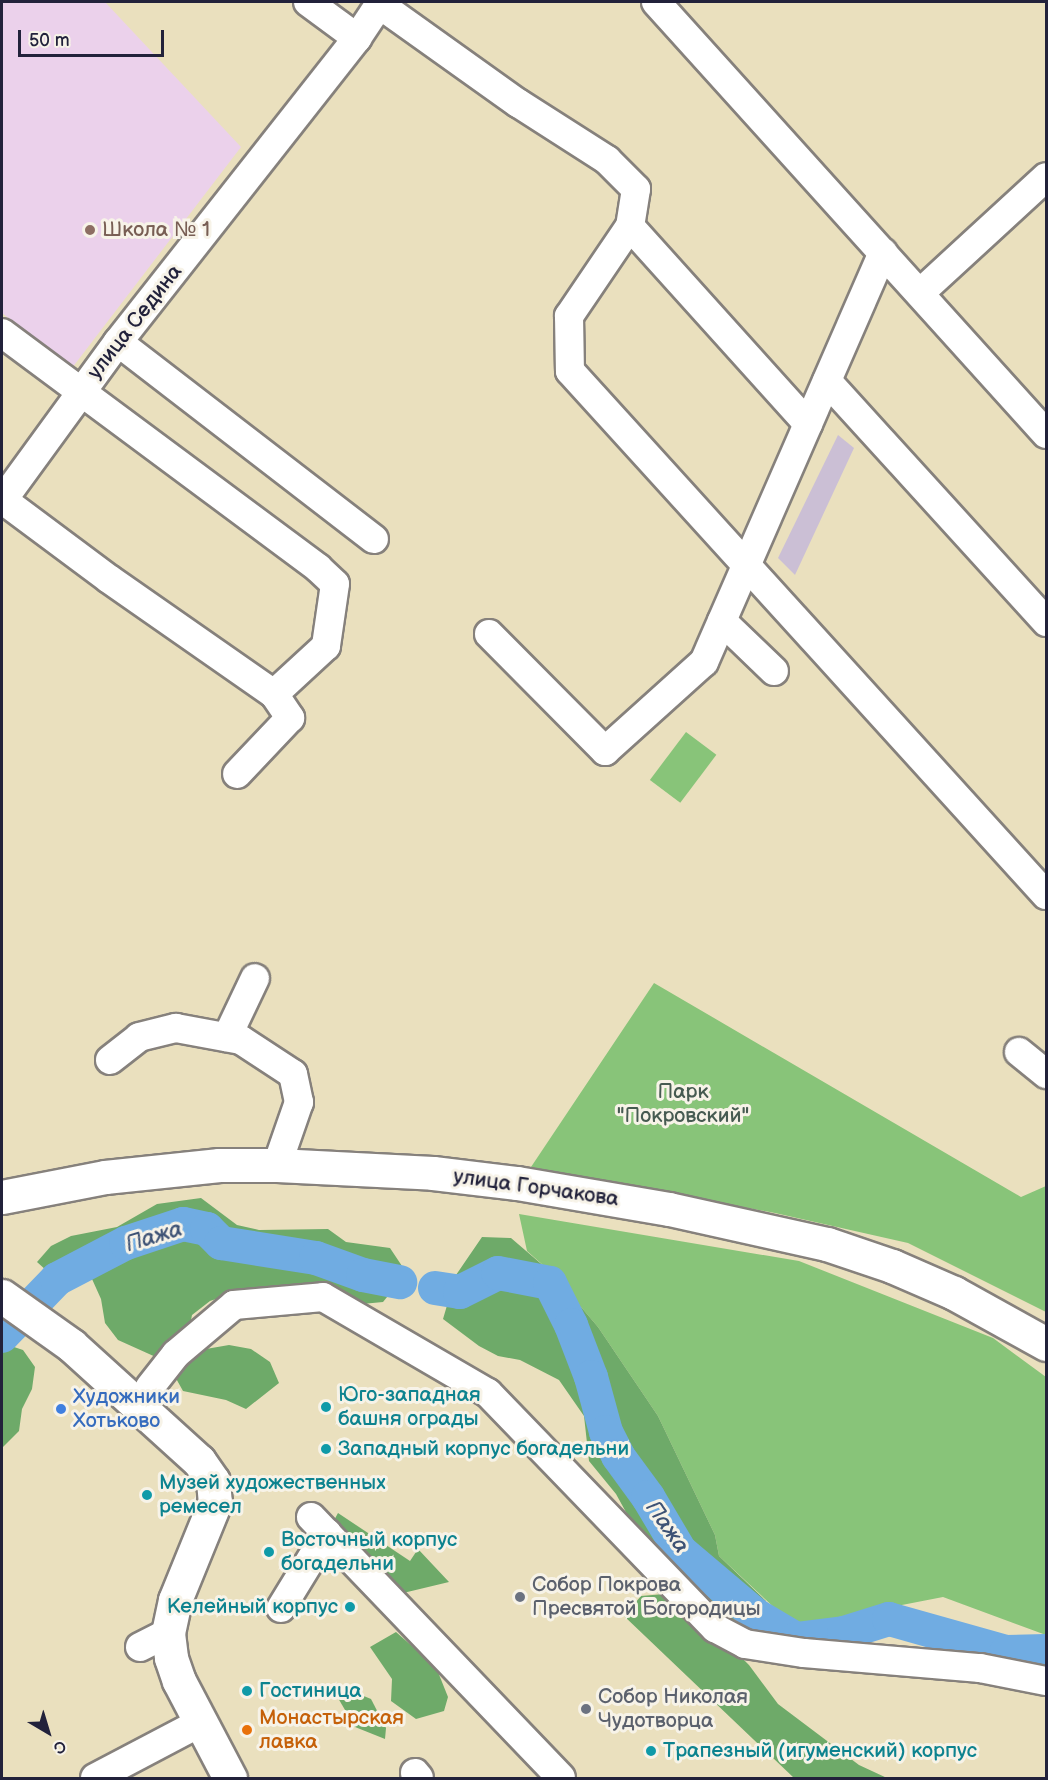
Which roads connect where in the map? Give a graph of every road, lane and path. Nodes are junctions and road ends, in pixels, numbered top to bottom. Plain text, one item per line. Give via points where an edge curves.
1 (308, 2) edge
2 (656, 2) edge
3 (380, 3) edge
4 (357, 38) junction
5 (1047, 177) edge
6 (630, 226) junction
7 (883, 252) junction
8 (920, 293) junction
9 (2, 333) edge
10 (118, 342) junction
11 (827, 381) junction
12 (81, 392) junction
13 (808, 424) junction
14 (1047, 434) edge
15 (2, 501) edge
16 (374, 539) dead end
17 (747, 563) junction
18 (722, 621) junction
19 (1047, 622) edge
20 (489, 634) dead end
21 (774, 672) dead end
22 (274, 694) junction
23 (237, 774) dead end
24 (1047, 895) edge
25 (255, 978) dead end
26 (227, 1037) junction
27 (1019, 1052) dead end
28 (110, 1060) dead end
29 (1047, 1074) edge
30 (277, 1165) junction
31 (2, 1197) edge
32 (2, 1296) edge
33 (1047, 1344) edge
34 (150, 1387) dead end
35 (281, 1608) dead end
36 (1047, 1681) edge
37 (197, 1734) junction
38 (224, 1775) edge
39 (95, 1779) edge
40 (561, 1779) edge

1 - 4 street
2 - 7 street
3 - 4 street, улица Седина
3 - 6 street via 518,103 607,160 636,189
4 - 10 street, улица Седина
5 - 8 street
6 - 13 street
6 - 17 street via 568,316 570,371
7 - 8 street
7 - 11 street
8 - 14 street
9 - 12 street
10 - 12 street, улица Седина
10 - 16 street
11 - 13 street
11 - 19 street
12 - 15 street, улица Седина
12 - 22 street via 336,584 326,646
13 - 17 street
15 - 22 street
17 - 18 street
17 - 24 street
18 - 20 street via 704,662 606,751
18 - 21 street
22 - 23 street via 290,718
25 - 26 street
26 - 28 street via 176,1028 139,1037
26 - 30 street via 241,1040 293,1074 299,1102
27 - 29 street
30 - 31 main road, улица Горчакова via 162,1169
30 - 33 main road, улица Горчакова via 476,1178 749,1225 827,1244 892,1266 954,1293
32 - 37 main road via 64,1339 199,1461 213,1481 215,1502 175,1600 154,1640 171,1658
34 - 36 street via 176,1354 234,1305 323,1297 488,1393 715,1628 757,1646 980,1668
35 - 40 street via 319,1525
37 - 38 main road
37 - 39 street

